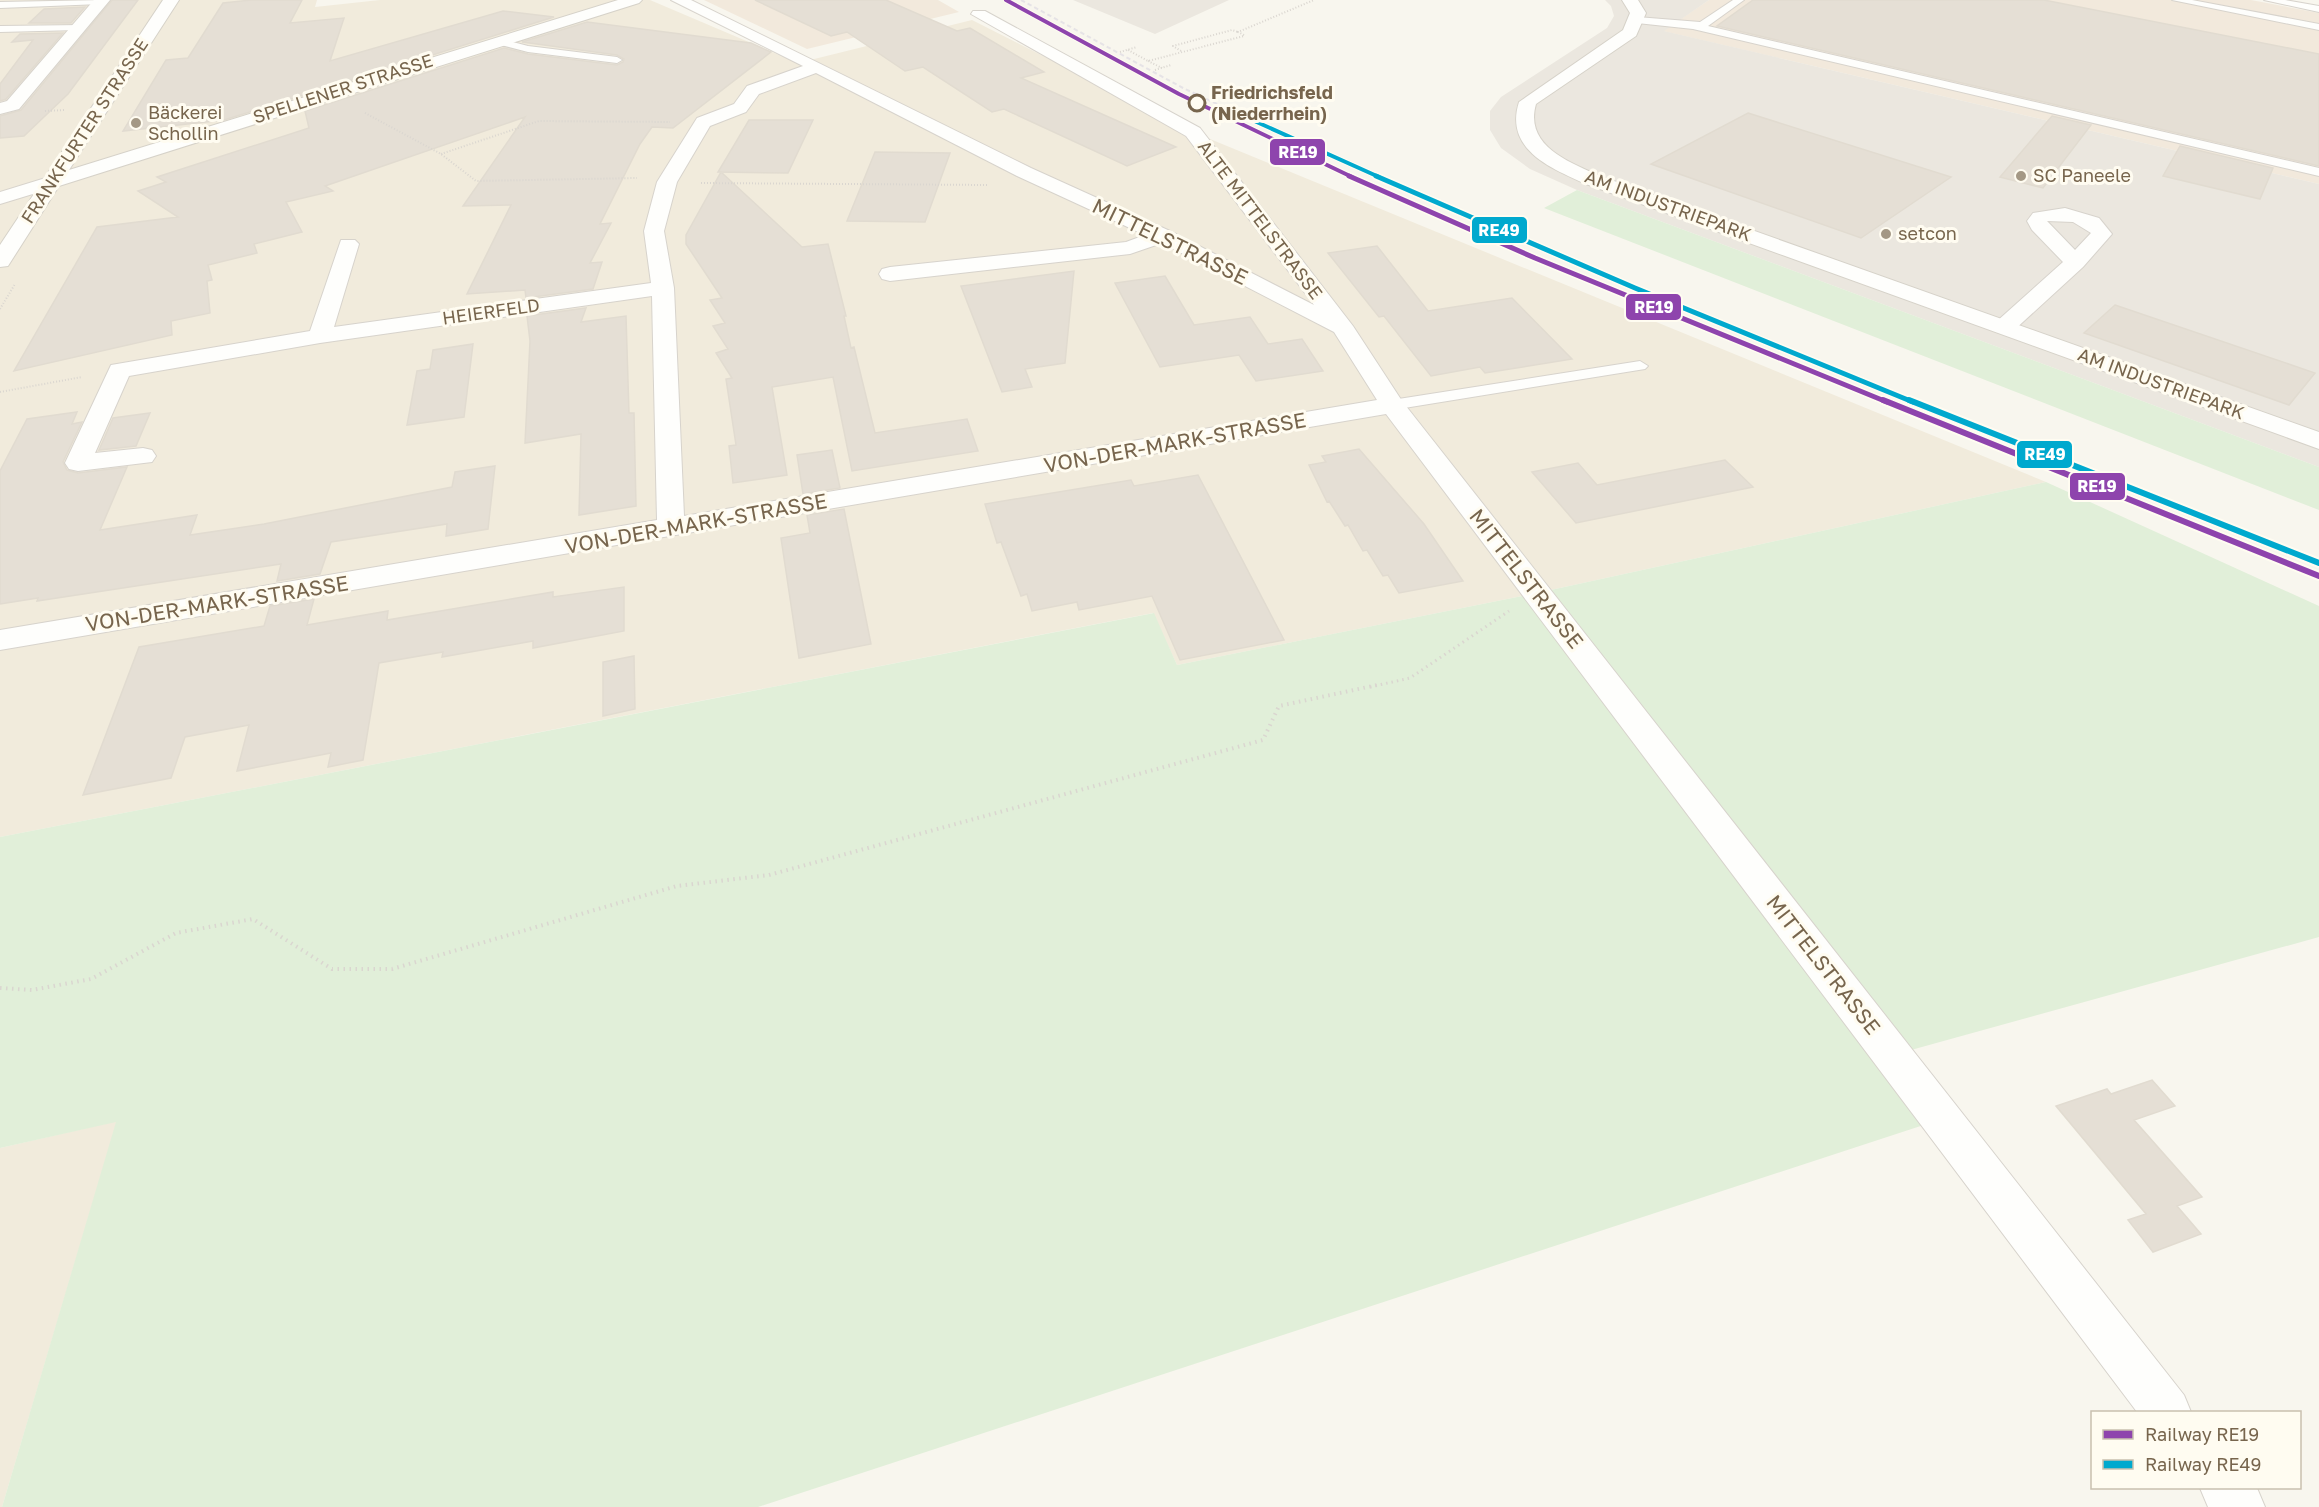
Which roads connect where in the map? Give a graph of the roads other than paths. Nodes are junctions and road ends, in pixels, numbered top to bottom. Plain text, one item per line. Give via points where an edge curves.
1 (101, 0) edge
2 (171, 0) edge
3 (634, 0) edge
4 (679, 0) edge
5 (1739, 0) edge
6 (2177, 0) edge
7 (2269, 0) edge
8 (0, 5) edge
9 (2319, 9) edge
10 (1634, 10) edge
11 (979, 14) dead end
12 (1695, 26) junction
13 (78, 27) junction
14 (2319, 27) edge
15 (0, 30) edge
16 (497, 41) junction
17 (617, 60) dead end
18 (817, 67) junction
19 (7, 107) edge
20 (2319, 172) edge
21 (52, 182) junction
22 (0, 198) edge
23 (1163, 235) junction
24 (348, 244) dead end
25 (0, 261) edge
26 (2075, 262) dead end
27 (890, 274) dead end
28 (663, 288) junction
29 (2004, 327) junction
30 (1345, 331) junction
31 (320, 336) junction
32 (1640, 366) dead end
33 (1392, 405) junction
34 (2319, 441) edge
35 (143, 456) dead end
36 (671, 529) junction
37 (0, 640) edge
38 (2166, 1411) edge
39 (2226, 1489) edge
40 (2240, 1507) edge

1 - 8 lane
1 - 13 street
2 - 21 street, FRANKFURTER STRASSE
3 - 16 street, SPELLENER STRASSE
4 - 18 street, MITTELSTRASSE
5 - 12 lane via 1703,25
6 - 14 lane
7 - 9 lane
10 - 12 lane
10 - 29 street, AM INDUSTRIEPARK via 1630,33 1528,102 1522,113 1524,129 1536,147 1556,164 1604,184
11 - 30 street, ALTE MITTELSTRASSE via 1193,132
12 - 20 lane
13 - 15 lane
13 - 19 street
16 - 17 lane via 528,49
16 - 21 street, SPELLENER STRASSE
18 - 23 street, MITTELSTRASSE via 1024,172
18 - 28 street via 753,90 740,108 703,122 668,182 654,231
21 - 22 street, SPELLENER STRASSE
21 - 25 street, FRANKFURTER STRASSE
23 - 27 street via 1130,248
23 - 30 street, MITTELSTRASSE
24 - 31 street
26 - 29 street
28 - 31 street, HEIERFELD
28 - 36 street
29 - 34 street, AM INDUSTRIEPARK
30 - 33 street, MITTELSTRASSE
31 - 35 street, HEIERFELD via 119,369 78,463
32 - 33 lane
33 - 36 street, VON-DER-MARK-STRASSE
33 - 38 street, MITTELSTRASSE
36 - 37 street, VON-DER-MARK-STRASSE
39 - 40 street

